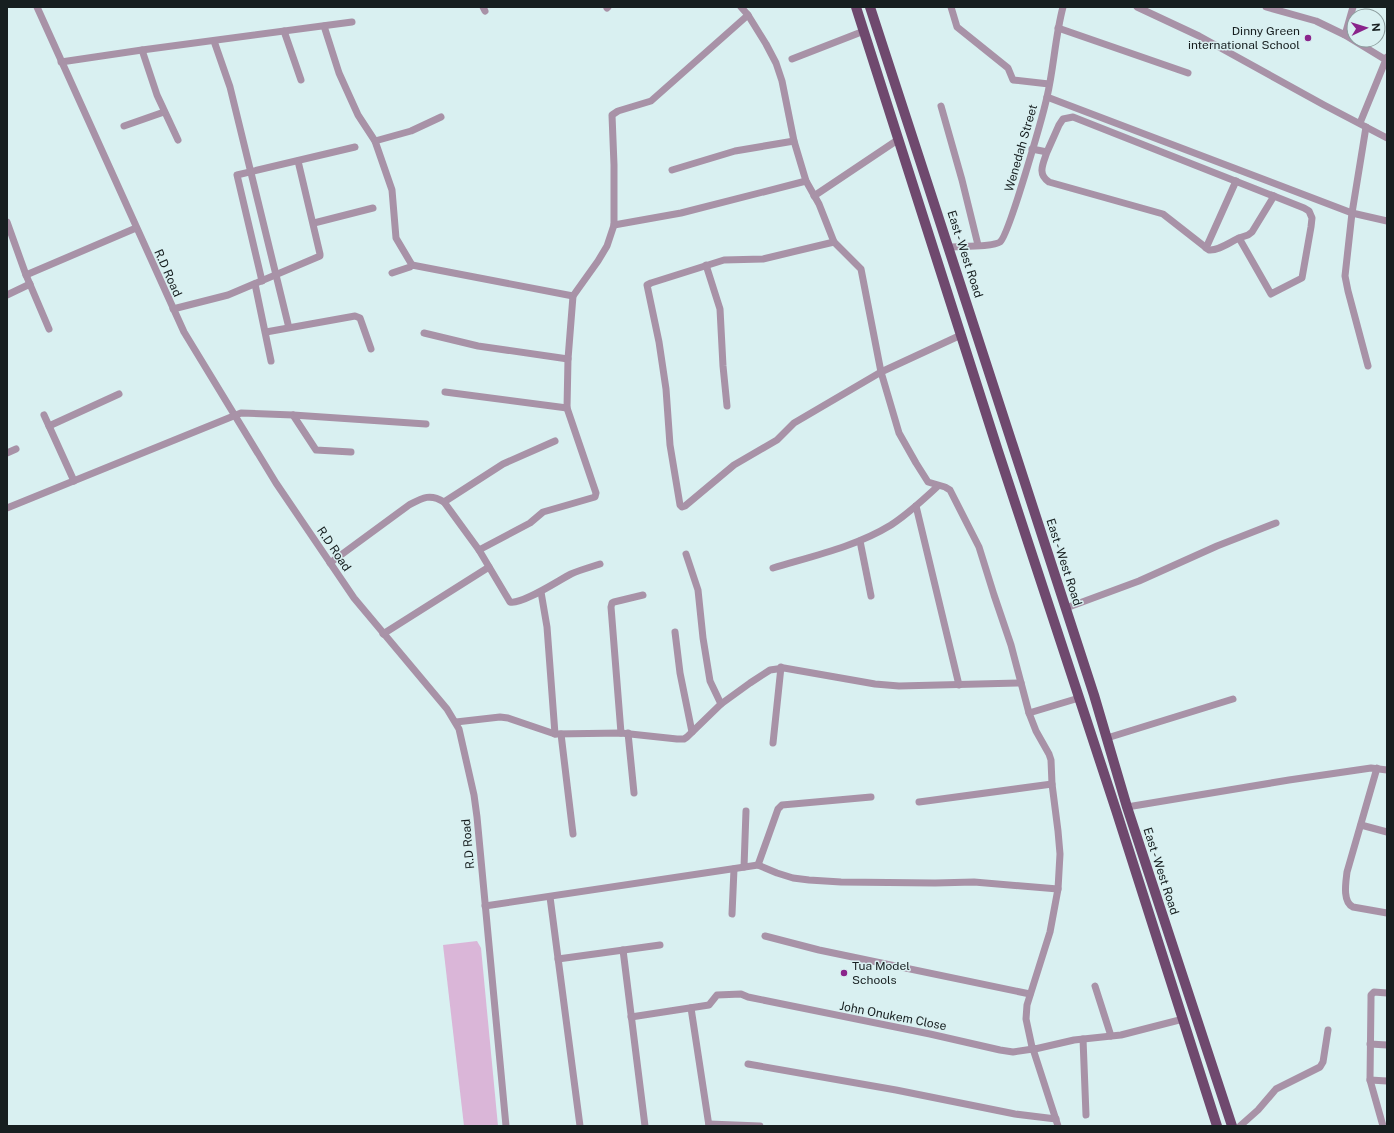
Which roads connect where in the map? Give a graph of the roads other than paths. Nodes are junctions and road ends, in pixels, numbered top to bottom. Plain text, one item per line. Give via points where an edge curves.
1 (37, 7) edge
2 (741, 7) edge
3 (856, 7) edge
4 (870, 7) edge
5 (950, 7) edge
6 (1063, 7) edge
7 (1137, 7) edge
8 (1266, 7) edge
9 (1353, 7) edge
10 (748, 15) junction
11 (352, 22) dead end
12 (324, 26) junction
13 (1058, 28) junction
14 (284, 31) junction
15 (864, 31) junction
16 (1345, 35) junction
17 (214, 41) junction
18 (142, 50) junction
19 (1386, 58) edge
20 (792, 59) dead end
21 (61, 62) junction
22 (1188, 73) dead end
23 (300, 80) dead end
24 (1049, 84) junction
25 (1047, 97) junction
26 (941, 106) dead end
27 (164, 112) junction
28 (441, 117) dead end
29 (1360, 123) junction
30 (124, 126) dead end
31 (1366, 126) junction
32 (1387, 138) edge
33 (899, 139) junction
34 (178, 140) dead end
35 (375, 141) junction
36 (794, 141) junction
37 (355, 147) dead end
38 (1032, 149) junction
39 (1047, 152) junction
40 (298, 161) junction
41 (672, 170) dead end
42 (806, 181) junction
43 (1236, 181) junction
44 (814, 196) junction
45 (1274, 196) junction
46 (373, 208) dead end
47 (1352, 214) junction
48 (1387, 221) edge
49 (7, 222) edge
50 (314, 223) junction
51 (614, 225) junction
52 (136, 228) junction
53 (1239, 238) junction
54 (834, 242) junction
55 (978, 245) junction
56 (949, 247) junction
57 (1206, 248) junction
58 (412, 265) junction
59 (706, 265) junction
60 (392, 273) dead end
61 (26, 275) junction
62 (258, 282) junction
63 (30, 284) junction
64 (7, 295) edge
65 (573, 296) junction
66 (173, 309) junction
67 (288, 324) dead end
68 (49, 329) dead end
69 (266, 332) junction
70 (424, 333) dead end
71 (961, 335) junction
72 (371, 349) dead end
73 (568, 359) junction
74 (271, 361) dead end
75 (1368, 366) dead end
76 (881, 372) junction
77 (445, 392) dead end
78 (119, 394) dead end
79 (727, 406) dead end
80 (567, 408) junction
81 (44, 415) dead end
82 (234, 415) junction
83 (293, 415) junction
84 (426, 424) dead end
85 (49, 426) junction
86 (555, 440) dead end
87 (1013, 447) junction
88 (16, 450) dead end
89 (998, 451) junction
90 (351, 452) dead end
91 (7, 453) edge
92 (74, 481) junction
93 (938, 486) junction
94 (444, 502) junction
95 (916, 506) junction
96 (7, 508) edge
97 (1276, 523) dead end
98 (860, 541) junction
99 (480, 550) junction
100 (686, 554) dead end
101 (330, 563) junction
102 (600, 564) dead end
103 (489, 567) junction
104 (773, 568) dead end
105 (541, 592) junction
106 (643, 594) dead end
107 (871, 596) dead end
108 (1066, 608) junction
109 (675, 632) dead end
110 (383, 634) junction
111 (780, 667) junction
112 (1021, 683) junction
113 (959, 685) junction
114 (1079, 698) junction
115 (1233, 699) dead end
116 (721, 704) junction
117 (1029, 713) junction
118 (456, 722) junction
119 (692, 732) junction
120 (625, 733) junction
121 (558, 734) junction
122 (1106, 738) junction
123 (773, 743) dead end
124 (1376, 768) junction
125 (1387, 770) edge
126 (1052, 784) junction
127 (634, 793) dead end
128 (871, 797) dead end
129 (919, 802) dead end
130 (1127, 807) junction
131 (746, 811) dead end
132 (1360, 825) junction
133 (1387, 832) edge
134 (572, 834) dead end
135 (758, 865) junction
136 (744, 867) junction
137 (734, 869) junction
138 (1058, 889) junction
139 (550, 897) junction
140 (485, 906) junction
141 (1387, 913) edge
142 (732, 914) dead end
143 (768, 937) dead end
144 (660, 945) dead end
145 (623, 950) junction
146 (558, 959) junction
147 (1095, 986) dead end
148 (1387, 993) edge
149 (1030, 994) junction
150 (691, 1008) junction
151 (631, 1017) junction
152 (1183, 1019) junction
153 (1328, 1030) dead end
154 (1111, 1036) junction
155 (1082, 1039) junction
156 (1370, 1044) junction
157 (1387, 1045) edge
158 (1033, 1049) junction
159 (748, 1064) dead end
160 (1370, 1080) junction
161 (1387, 1081) edge
162 (1086, 1115) dead end
163 (1057, 1122) edge
164 (709, 1125) edge
165 (506, 1126) edge
166 (580, 1126) edge
167 (645, 1126) edge
168 (760, 1126) edge
169 (1217, 1126) edge
170 (1232, 1126) edge
171 (1240, 1126) edge
172 (1383, 1126) edge

1 - 21 street, R.D Road
2 - 10 street
3 - 15 main road, East - West Road
4 - 56 main road, East - West Road
5 - 24 street via 957,27 1008,68 1013,80
6 - 13 street, Wenedah Street
7 - 29 street via 1199,36
8 - 16 street via 1307,18
9 - 16 street
10 - 36 street via 776,63
10 - 51 street via 651,101 613,113
11 - 12 street
12 - 14 street
12 - 35 street via 339,73 358,116
13 - 22 street
13 - 24 street, Wenedah Street
14 - 17 street
14 - 23 street
15 - 20 street
15 - 33 main road, East - West Road
16 - 19 street
17 - 18 street
17 - 67 street via 230,87
18 - 21 street
18 - 27 street
19 - 29 street
21 - 52 street, R.D Road
24 - 25 street, Wenedah Street
25 - 38 street, Wenedah Street
25 - 47 street
26 - 55 street
27 - 30 street
27 - 34 street
28 - 35 street via 411,131
29 - 31 street
31 - 32 street
31 - 47 street
33 - 44 street
33 - 71 main road, East - West Road
35 - 58 street via 392,190 396,238
36 - 41 street via 735,151
36 - 42 street
37 - 40 street
38 - 39 street
38 - 55 street, Wenedah Street via 1014,212 1003,239 995,244
39 - 43 street via 1059,124 1063,119 1073,117
39 - 57 street via 1043,163 1044,179 1163,214
40 - 50 street
40 - 62 street via 237,175
42 - 44 street
42 - 51 street via 681,213
43 - 45 street
43 - 57 street
44 - 54 street
45 - 53 street via 1252,232
45 - 53 street via 1309,210 1312,218 1302,278 1272,294 1269,293
46 - 50 street
47 - 48 street
47 - 75 street via 1346,276
49 - 61 street
50 - 62 street via 320,256
51 - 65 street via 607,246
52 - 61 street
52 - 66 street, R.D Road
53 - 57 street via 1216,250
54 - 59 street via 762,259 731,259
54 - 76 street via 861,269
55 - 56 street, Wenedah Street
56 - 87 main road, East - West Road
58 - 60 street
58 - 65 street
59 - 76 street via 647,285 659,342 670,445 682,507 734,465 777,440 794,423
59 - 79 street via 720,310
61 - 63 street
62 - 66 street via 228,295
62 - 69 street
63 - 64 street
63 - 68 street
65 - 73 street
66 - 82 street, R.D Road
69 - 72 street via 356,316 360,318
69 - 74 street
70 - 73 street via 478,346
71 - 76 street
71 - 89 main road, East - West Road
73 - 80 street
76 - 93 street via 901,439 928,482
77 - 80 street
78 - 85 street
80 - 99 street via 595,496 543,512 530,523
81 - 85 street
82 - 83 street via 252,412
82 - 92 street
82 - 101 street, R.D Road
83 - 84 street
83 - 90 street via 316,450
85 - 92 street
86 - 94 street via 503,464
87 - 89 main road
87 - 108 main road, East - West Road
88 - 91 street
89 - 114 main road, East - West Road
92 - 96 street
93 - 95 street
93 - 112 street via 950,490 979,547
94 - 99 street
94 - 101 street via 436,497 422,498
95 - 98 street via 891,525
95 - 113 street
97 - 108 street via 1139,581
98 - 104 street
98 - 107 street
99 - 103 street
100 - 116 street via 698,590 710,681
101 - 110 street, R.D Road
102 - 105 street via 572,574
103 - 105 street via 510,602
103 - 110 street
105 - 121 street
106 - 120 street via 614,602 611,607
108 - 122 main road, East - West Road
109 - 119 street
110 - 118 street, R.D Road via 418,673
111 - 113 street via 875,684
111 - 116 street via 770,670
111 - 123 street
112 - 113 street
112 - 117 street
114 - 117 street
114 - 152 main road, East - West Road
115 - 122 street
116 - 119 street
117 - 126 street via 1050,754
118 - 121 street via 500,717
118 - 140 street, R.D Road via 476,807
119 - 120 street via 687,737 677,739
120 - 121 street
120 - 127 street
121 - 134 street
122 - 130 main road, East - West Road
124 - 125 street
124 - 130 street
124 - 132 street
126 - 129 street
126 - 138 street via 1060,854
128 - 135 street via 782,806 778,809
130 - 170 main road, East - West Road
131 - 136 street
132 - 133 street
132 - 141 street via 1347,872 1347,902 1353,908
135 - 136 street
135 - 138 street via 782,875 809,880 974,882
136 - 137 street
137 - 139 street
137 - 142 street
138 - 149 street via 1050,932
139 - 140 street
139 - 146 street
140 - 165 street, R.D Road
143 - 149 street
144 - 145 street
145 - 146 street
145 - 151 street
146 - 166 street
147 - 154 street
148 - 156 street via 1374,992 1371,995
149 - 158 street via 1026,1019
150 - 151 street
150 - 158 street, John Onukem Close via 709,1005 717,995 741,994 1000,1050 1013,1052
150 - 164 street
151 - 167 street
152 - 154 street, John Onukem Close
152 - 169 main road, East - West Road
153 - 171 street via 1320,1067 1276,1089
154 - 155 street, John Onukem Close
155 - 158 street, John Onukem Close
155 - 162 street
156 - 157 street
156 - 160 street
158 - 163 street
159 - 163 street
160 - 161 street
160 - 172 street
164 - 168 street

